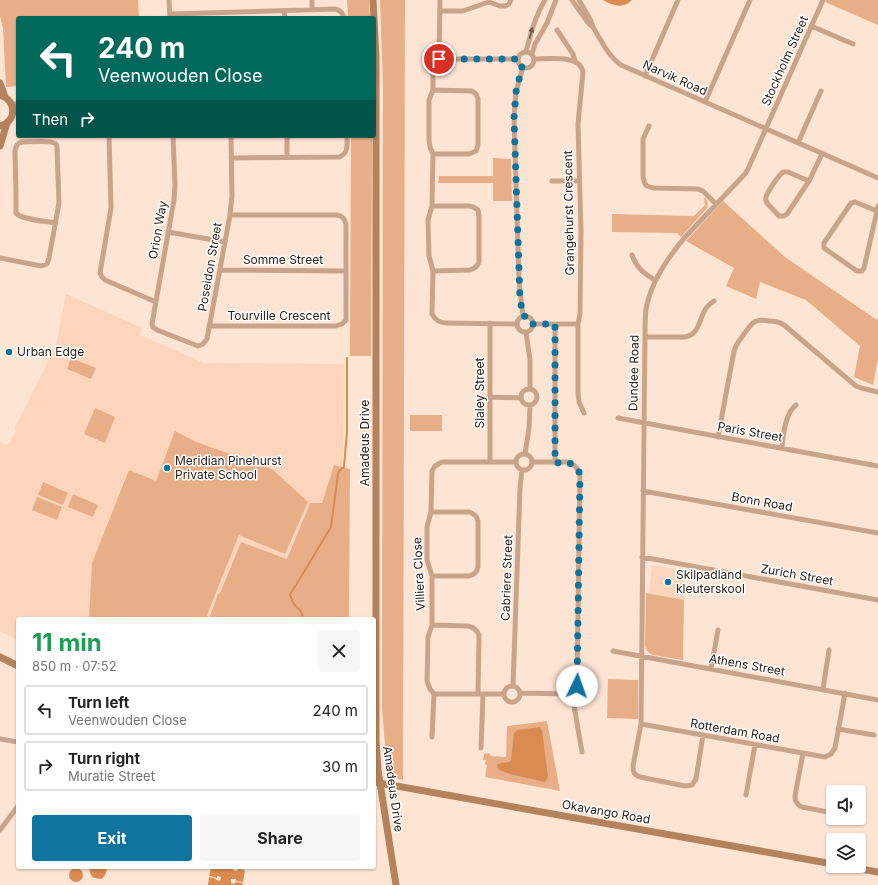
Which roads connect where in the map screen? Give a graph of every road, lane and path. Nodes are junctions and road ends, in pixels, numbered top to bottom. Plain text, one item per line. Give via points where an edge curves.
1 (169, 0) edge
2 (312, 0) edge
3 (373, 0) edge
4 (440, 0) edge
5 (511, 0) edge
6 (545, 0) edge
7 (556, 0) edge
8 (572, 0) edge
9 (579, 0) edge
10 (678, 0) edge
11 (750, 0) edge
12 (823, 0) edge
13 (489, 1) edge
14 (541, 8) junction
15 (312, 10) junction
16 (284, 11) junction
17 (440, 11) junction
18 (551, 11) junction
19 (227, 15) edge
20 (170, 16) edge
21 (285, 16) edge
22 (343, 16) edge
23 (374, 16) edge
24 (811, 26) junction
25 (593, 27) junction
26 (556, 30) dead end
27 (853, 44) dead end
28 (526, 51) junction
29 (533, 57) junction
30 (439, 59) junction
31 (518, 59) junction
32 (575, 61) junction
33 (522, 67) junction
34 (645, 76) junction
35 (0, 83) edge
36 (433, 90) junction
37 (821, 92) dead end
38 (3, 96) edge
39 (705, 102) junction
40 (15, 104) edge
41 (16, 117) edge
42 (6, 123) edge
43 (649, 126) dead end
44 (766, 129) junction
45 (109, 138) edge
46 (173, 138) edge
47 (231, 138) edge
48 (287, 138) edge
49 (347, 138) edge
50 (376, 138) edge
51 (798, 143) junction
52 (0, 146) edge
53 (433, 154) junction
54 (822, 154) junction
55 (287, 157) junction
56 (232, 158) junction
57 (878, 178) edge
58 (552, 181) dead end
59 (579, 181) junction
60 (809, 181) junction
61 (716, 204) junction
62 (432, 206) junction
63 (877, 208) edge
64 (230, 215) junction
65 (56, 223) junction
66 (168, 232) junction
67 (225, 242) junction
68 (632, 254) dead end
69 (0, 258) edge
70 (220, 270) junction
71 (346, 271) junction
72 (433, 271) junction
73 (655, 280) junction
74 (714, 301) dead end
75 (156, 302) junction
76 (523, 316) junction
77 (490, 323) junction
78 (516, 324) junction
79 (533, 324) junction
80 (555, 324) junction
81 (578, 324) junction
82 (153, 326) joint
83 (209, 326) junction
84 (526, 332) junction
85 (645, 337) junction
86 (530, 389) junction
87 (878, 392) edge
88 (490, 397) junction
89 (521, 398) junction
90 (796, 405) dead end
91 (530, 406) junction
92 (584, 414) dead end
93 (618, 418) dead end
94 (644, 423) junction
95 (718, 437) junction
96 (782, 448) junction
97 (525, 454) junction
98 (490, 462) junction
99 (515, 462) junction
100 (532, 462) junction
101 (555, 463) junction
102 (878, 466) edge
103 (522, 470) junction
104 (643, 491) junction
105 (431, 512) junction
106 (878, 534) edge
107 (642, 557) junction
108 (432, 576) junction
109 (878, 600) edge
110 (375, 617) edge
111 (432, 625) junction
112 (718, 630) dead end
113 (829, 650) dead end
114 (613, 651) dead end
115 (641, 656) junction
116 (0, 657) edge
117 (16, 665) edge
118 (711, 669) junction
119 (513, 686) junction
120 (823, 689) junction
121 (845, 693) junction
122 (434, 694) junction
123 (478, 694) junction
124 (504, 694) junction
125 (520, 694) junction
126 (572, 694) junction
127 (484, 695) junction
128 (878, 700) edge
129 (641, 724) junction
130 (838, 730) junction
131 (704, 735) junction
132 (874, 735) dead end
133 (432, 737) dead end
134 (0, 739) edge
135 (16, 742) edge
136 (755, 744) junction
137 (481, 748) dead end
138 (582, 752) dead end
139 (803, 753) junction
140 (376, 770) edge
141 (377, 782) edge
142 (746, 794) dead end
143 (16, 809) edge
144 (826, 812) edge
145 (0, 830) edge
146 (826, 863) edge
147 (866, 870) edge
148 (878, 872) edge
149 (396, 885) edge

1 - 20 street
2 - 15 street
3 - 23 street, Amadeus Drive
4 - 17 street
5 - 13 street via 503,6
6 - 14 street
7 - 18 street
8 - 25 street, Narvik Road via 588,24
9 - 25 street, Narvik Road
10 - 34 street
11 - 39 street
12 - 24 street, Stockholm Street
13 - 17 street via 463,11
14 - 18 street
28 -> 14 street
15 - 16 street
15 - 22 street via 337,9
16 - 19 street
16 - 21 street
17 - 30 street
18 - 29 street via 548,23 535,44
19 - 20 street
24 - 27 street
24 - 44 street, Stockholm Street
25 - 34 street, Narvik Road via 616,62
26 - 32 street, Grangehurst Crescent
28 - 29 street
28 - 31 street via 520,54
29 - 32 street
29 - 33 street via 534,62 531,66
30 - 31 street
30 - 36 street via 433,70
31 - 33 street
32 - 59 street, Grangehurst Crescent via 581,65 583,72 578,124
33 - 76 street via 516,92 514,118 519,281
34 - 39 street, Narvik Road
35 - 38 street
36 - 53 street via 429,100 429,144
36 - 53 street via 472,90 476,94 478,145 476,151 469,154
37 - 51 street
38 - 40 street
39 - 44 street, Narvik Road
40 - 42 street via 13,114
41 - 42 street
42 - 52 street
43 - 61 street via 643,139 645,184 653,188 696,188 703,191
44 - 51 street, Narvik Road
44 - 61 street, Dundee Road via 747,171
45 - 75 street via 111,208 100,273 105,280
46 - 66 street, Orion Way via 174,193
47 - 56 street, Poseidon Street
48 - 55 street
49 - 55 street via 346,151 341,156
50 - 110 street, Amadeus Drive
51 - 54 street, Narvik Road
53 - 62 street
54 - 57 street, Narvik Road
54 - 60 street
55 - 56 street
56 - 64 street, Poseidon Street
58 - 59 street
59 - 81 street, Grangehurst Crescent via 581,258
60 - 60 street via 784,216 777,214 766,201 766,195 783,172
61 - 73 street, Dundee Road via 679,243
62 - 72 street via 428,220 429,256
62 - 72 street via 471,206 478,210 480,216 477,266 470,270
63 - 63 street via 862,270 857,271 824,248 825,242 851,203
64 - 67 street, Poseidon Street
64 - 71 street, Tourville Crescent via 341,216 346,224
65 - 65 street via 59,203 57,146 51,142 20,143 15,151 16,213 25,218
65 - 69 street via 49,260 45,265
66 - 67 street
66 - 75 street, Orion Way
67 - 70 street, Poseidon Street
68 - 73 street via 638,267
70 - 71 street, Somme Street
70 - 83 street, Poseidon Street
71 - 83 street, Tourville Crescent via 346,320 339,326
72 - 77 street via 432,314 435,318 447,324
73 - 85 street, Dundee Road via 646,308
74 - 85 street via 705,309 696,331 690,336
75 - 82 street, Orion Way
76 - 78 street
76 - 79 street via 529,317
77 - 78 street
77 - 88 street, Slaley Street
78 - 84 street via 520,331
79 - 80 street
79 - 84 street
80 - 81 street
80 - 101 street
81 - 92 street, Grangehurst Crescent via 578,393
82 - 83 street, Poseidon Street via 157,330 198,346 206,341
84 - 86 street via 530,360
85 - 94 street, Dundee Road
86 - 89 street via 522,394
86 - 91 street via 536,392 538,397
87 - 95 street via 856,386 782,324 758,320 751,324 734,351
88 - 89 street
88 - 98 street, Slaley Street
89 - 91 street via 524,404
90 - 96 street via 788,417
91 - 97 street
93 - 94 street, Paris Street
94 - 95 street, Paris Street
94 - 104 street, Dundee Road
95 - 96 street, Paris Street
96 - 102 street, Paris Street
97 - 99 street via 519,455
97 - 100 street
98 - 99 street, Villiera Close
98 - 105 street, Villiera Close via 437,464 432,475
99 - 103 street
100 - 101 street
100 - 103 street via 529,469
101 - 126 street via 571,463 580,474 577,686
103 - 119 street, Cabriere Street
104 - 106 street, Bonn Road
104 - 107 street, Dundee Road
105 - 108 street, Villiera Close via 427,527 427,560
105 - 108 street via 470,512 478,521 476,572 469,576
107 - 109 street, Zurich Street
107 - 115 street, Dundee Road
108 - 111 street, Villiera Close
111 - 122 street, Villiera Close via 428,637 427,681
111 - 123 street via 468,626 477,631
112 - 118 street
113 - 120 street
114 - 115 street, Athens Street
115 - 118 street, Athens Street
115 - 129 street
116 - 117 street
118 - 120 street, Athens Street
119 - 124 street via 509,686
119 - 125 street via 518,688
120 - 121 street, Athens Street
121 - 128 street, Athens Street
121 - 130 street, Rotterdam Road
122 - 123 street
122 - 133 street, Villiera Close
123 - 127 street
124 - 125 street via 507,700 513,702
124 - 127 street
125 - 126 street
126 - 138 street
127 - 137 street
129 - 131 street, Rotterdam Road
129 - 131 street via 633,769 635,775 685,786 692,785 696,779
130 - 132 street
130 - 139 street, Rotterdam Road via 834,750 830,755 823,757
131 - 136 street, Rotterdam Road
134 - 135 street
136 - 139 street, Rotterdam Road
136 - 142 street
139 - 144 street via 796,802 802,807
140 - 141 street, Amadeus Drive
141 - 146 street, Okavango Road
141 - 149 street, Amadeus Drive
143 - 145 street
147 - 148 street

